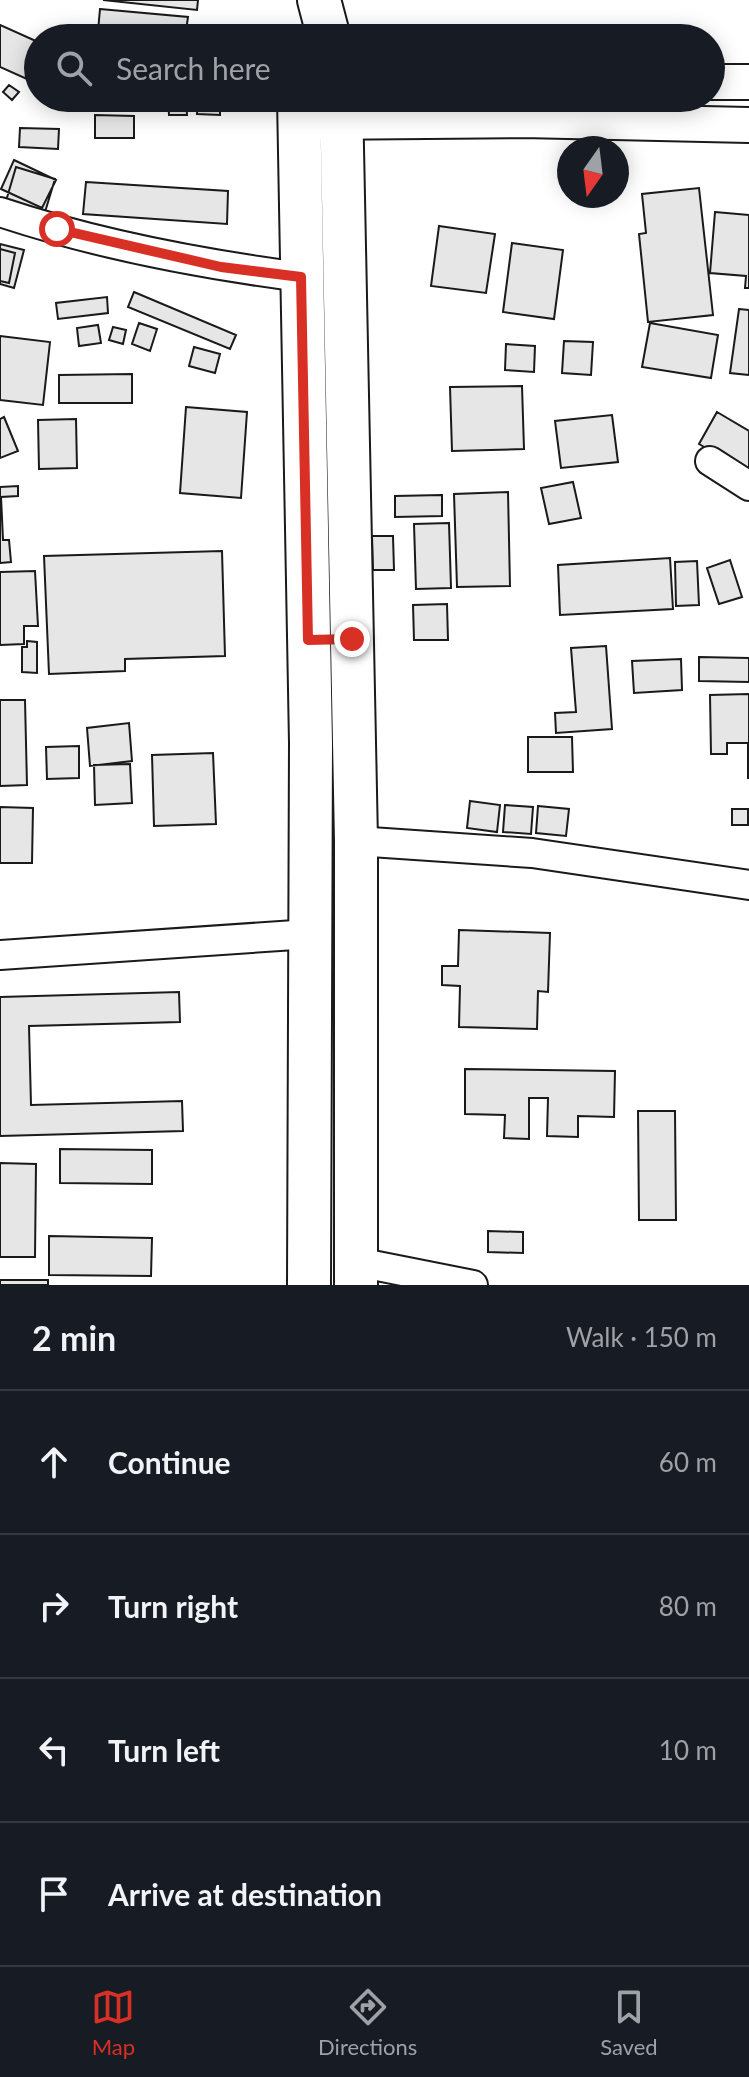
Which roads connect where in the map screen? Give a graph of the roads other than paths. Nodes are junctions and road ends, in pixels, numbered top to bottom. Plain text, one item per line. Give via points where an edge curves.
1 (725, 82) edge
2 (749, 82) edge
3 (299, 112) edge
4 (342, 112) edge
5 (378, 112) edge
6 (749, 125) edge
7 (0, 212) edge
8 (301, 277) junction
9 (710, 461) dead end
10 (749, 486) edge
11 (352, 639) junction
12 (308, 640) junction
13 (356, 841) junction
14 (749, 885) edge
15 (311, 948) junction
16 (0, 955) edge
17 (356, 961) junction
18 (356, 1274) edge
19 (309, 1285) edge
20 (473, 1285) edge

1 - 2 street
3 - 8 main road
4 - 11 main road
5 - 6 street
7 - 8 street via 221,267
8 - 12 main road
9 - 10 street
11 - 12 main road
11 - 13 main road
12 - 15 main road
13 - 14 street via 532,853
13 - 17 main road
15 - 16 street
15 - 17 main road
15 - 19 main road
17 - 18 main road
18 - 20 street

